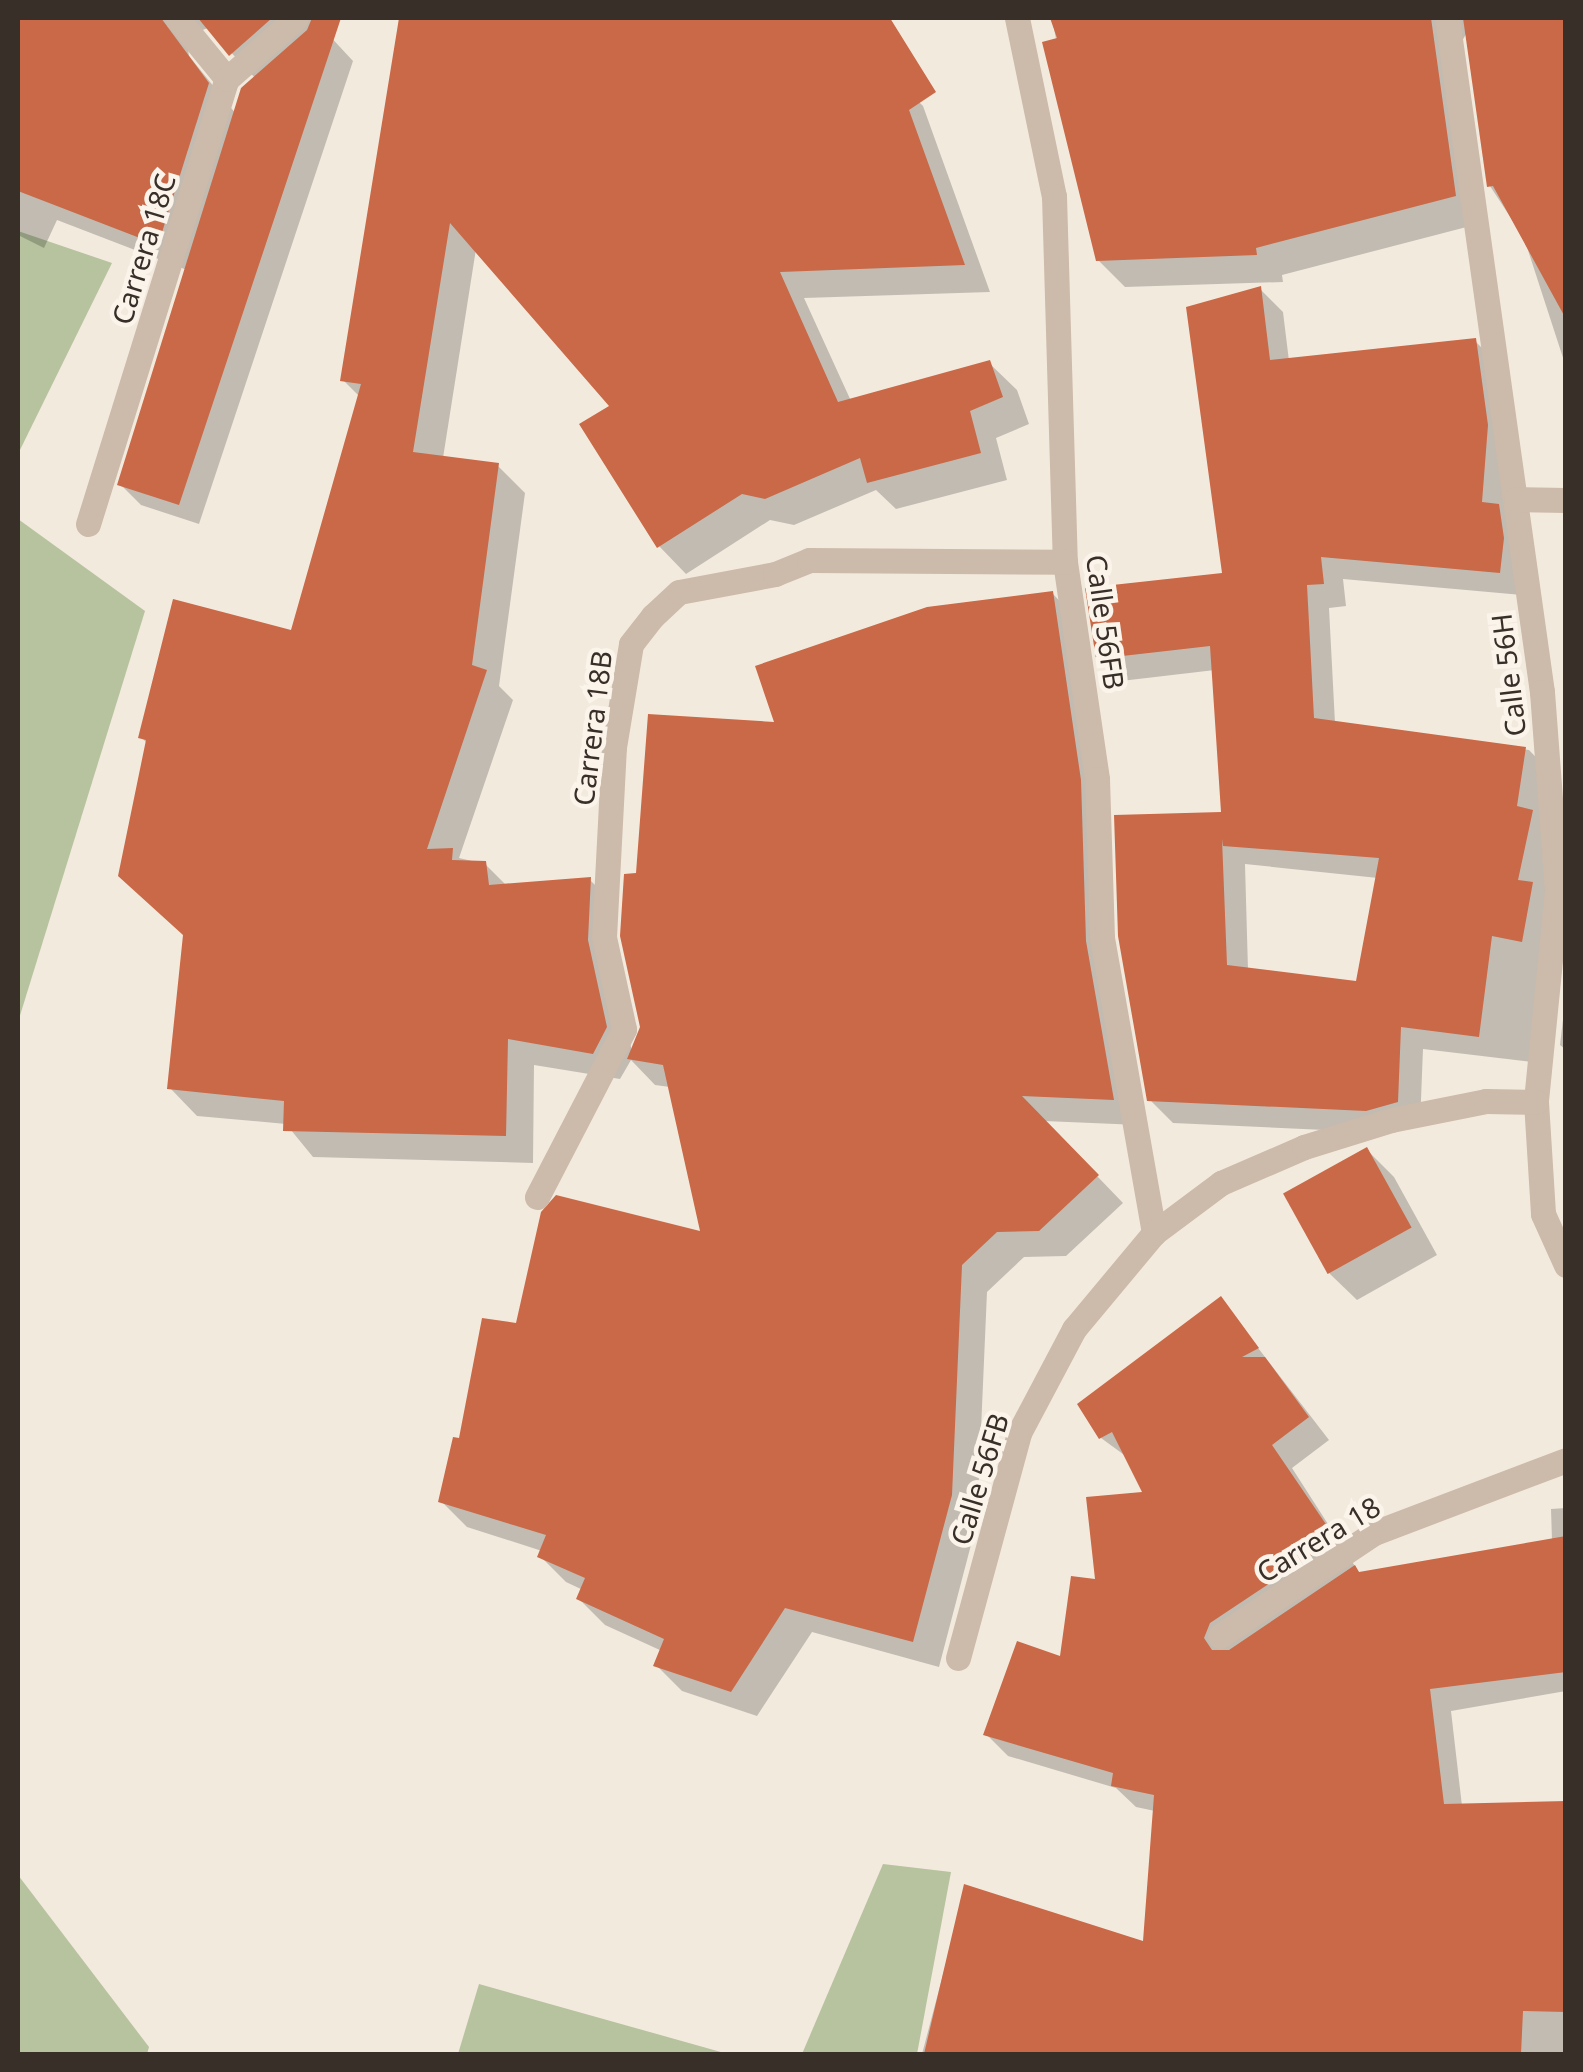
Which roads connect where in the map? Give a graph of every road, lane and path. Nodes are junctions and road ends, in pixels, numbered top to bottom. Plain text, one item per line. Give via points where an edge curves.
1 (177, 18) edge
2 (296, 18) edge
3 (1017, 18) edge
4 (1447, 18) edge
5 (227, 79) junction
6 (1516, 499) junction
7 (1566, 500) edge
8 (88, 524) dead end
9 (1066, 562) junction
10 (1536, 1102) junction
11 (537, 1197) dead end
12 (1154, 1234) junction
13 (1566, 1265) edge
14 (1566, 1460) edge
15 (1220, 1636) dead end
16 (958, 1658) dead end

1 - 5 street
2 - 5 street
3 - 9 street, Calle 56FB via 1054,196
4 - 6 street, Calle 56H
5 - 8 street, Carrera 18C
6 - 7 street
6 - 10 street, Calle 56H via 1542,692 1557,890
9 - 11 street, Carrera 18B via 809,560 775,574 679,592 654,616 631,644 614,747 604,937 624,1029
9 - 12 street, Calle 56FB via 1097,779 1102,938
10 - 12 street, Calle 56FB via 1486,1102 1391,1120 1304,1147 1220,1183
10 - 13 street, Calle 56H via 1543,1214
12 - 16 street, Calle 56FB via 1074,1330 1019,1432
14 - 15 street, Carrera 18 via 1374,1533

